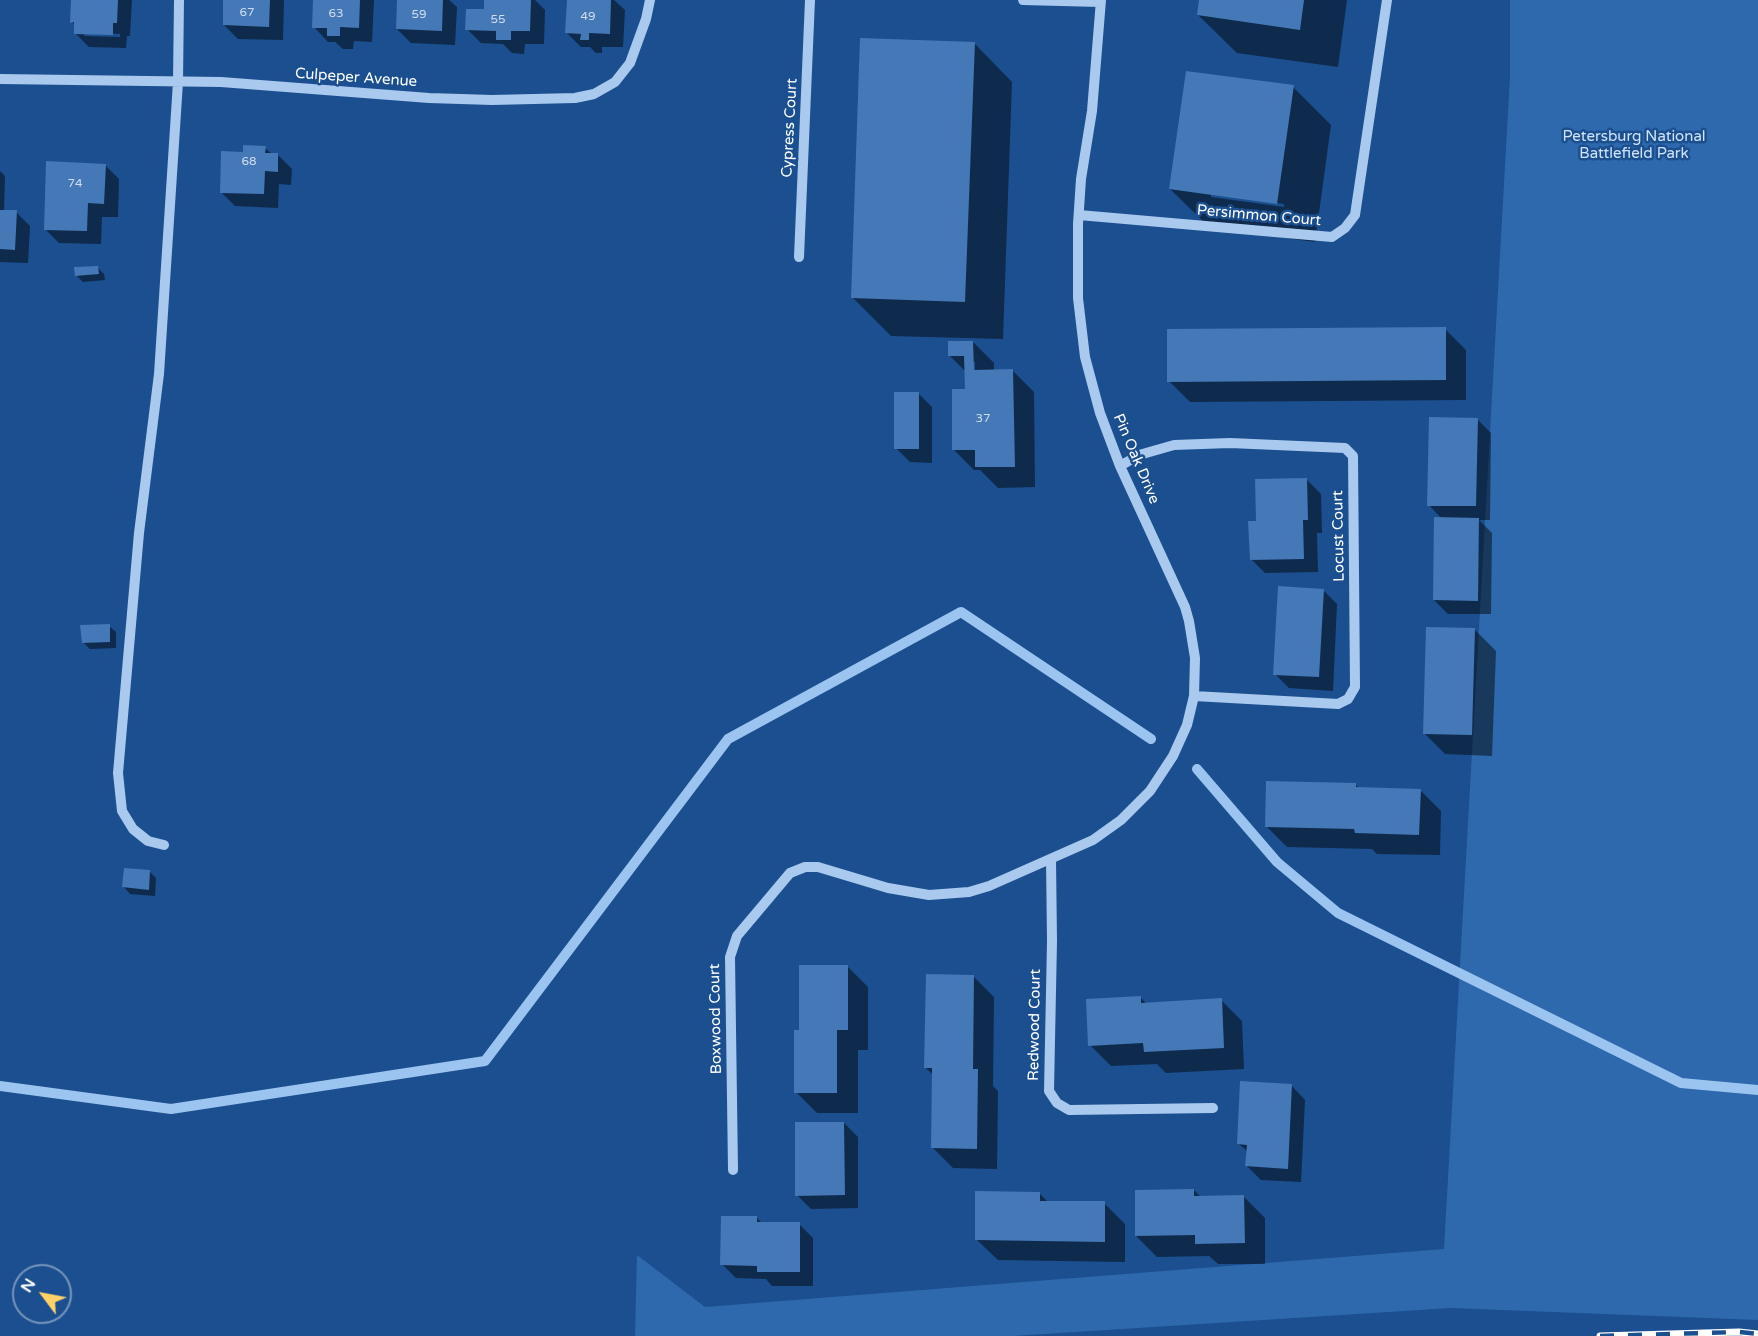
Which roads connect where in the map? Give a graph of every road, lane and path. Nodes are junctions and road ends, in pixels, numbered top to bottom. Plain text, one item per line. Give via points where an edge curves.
1 (179, 0) edge
2 (650, 0) edge
3 (810, 0) edge
4 (1023, 0) edge
5 (1387, 0) edge
6 (1101, 1) edge
7 (0, 79) edge
8 (178, 82) junction
9 (1078, 215) junction
10 (799, 257) dead end
11 (1120, 466) junction
12 (1194, 696) junction
13 (164, 846) dead end
14 (1051, 860) junction
15 (1213, 1108) dead end
16 (733, 1170) dead end

1 - 8 street
2 - 8 street, Culpeper Avenue via 630,63 615,82 594,94 575,98 429,98
3 - 10 street, Cypress Court
4 - 6 street
5 - 9 street, Persimmon Court via 1355,215 1345,228 1332,237
6 - 9 street, Pin Oak Drive
7 - 8 street, Culpeper Avenue
8 - 13 street via 159,374 139,533 118,773 122,811 133,829 148,841
9 - 11 street, Pin Oak Drive via 1078,298 1085,357
11 - 12 street, Pin Oak Drive via 1185,606 1196,658
11 - 12 street, Locust Court via 1139,455 1174,445 1197,444 1345,448 1353,456 1355,687 1348,699 1338,704
12 - 14 street, Pin Oak Drive via 1173,756 1150,791 1121,820 1093,840
14 - 15 street, Redwood Court via 1049,1091 1057,1103 1069,1110
14 - 16 street, Boxwood Court via 969,892 929,895 888,888 818,867 790,873 737,936 730,957

